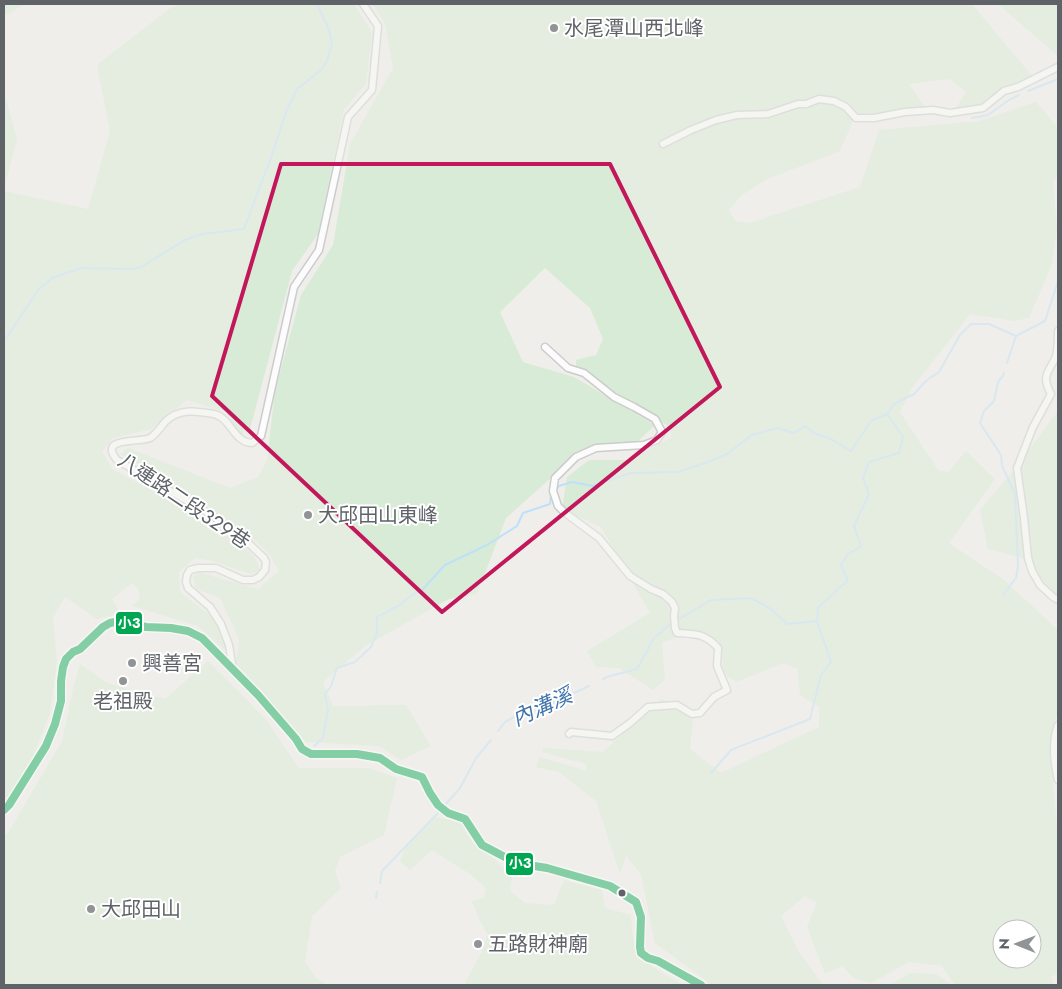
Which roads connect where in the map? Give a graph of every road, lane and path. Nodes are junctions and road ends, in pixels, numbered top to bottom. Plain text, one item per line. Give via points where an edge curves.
1 (363, 4) edge
2 (1058, 67) edge
3 (663, 144) dead end
4 (1058, 331) edge
5 (545, 347) dead end
6 (1058, 600) edge
7 (233, 670) junction
8 (1058, 725) edge
9 (569, 734) dead end
10 (1058, 780) edge
11 (4, 810) edge
12 (701, 985) edge

1 - 7 street, 八連路二段329巷 via 378,26 372,90 348,116 319,250 294,287 261,436 252,444 246,443 217,415 182,412 168,419 152,437 120,442 112,450 117,460 213,516 264,558 265,570 253,580 243,580 216,568 198,568 190,570 187,575 188,588 210,607 221,624
2 - 3 street via 1004,91 983,108 856,118 846,107 819,98 768,114 737,115 716,120
4 - 6 street via 1056,356 1047,372 1046,385 1051,394 1017,468 1032,571 1040,585
5 - 9 street via 568,368 584,373 614,397 656,420 662,432 657,440 644,445 596,448 576,457 555,478 553,491 558,506 599,538 630,576 672,602 677,634 698,634 711,640 718,648 716,666 727,690 714,697 700,713 692,714 677,705 648,707 612,736
7 - 11 street via 202,638 188,631 120,621 103,626 66,659 61,701 46,746
7 - 12 street via 296,739 302,750 311,754 357,754 380,758 396,769 422,777 438,807 465,819 482,845 516,862 610,886 636,902 641,917 641,953
8 - 10 street via 1055,748

